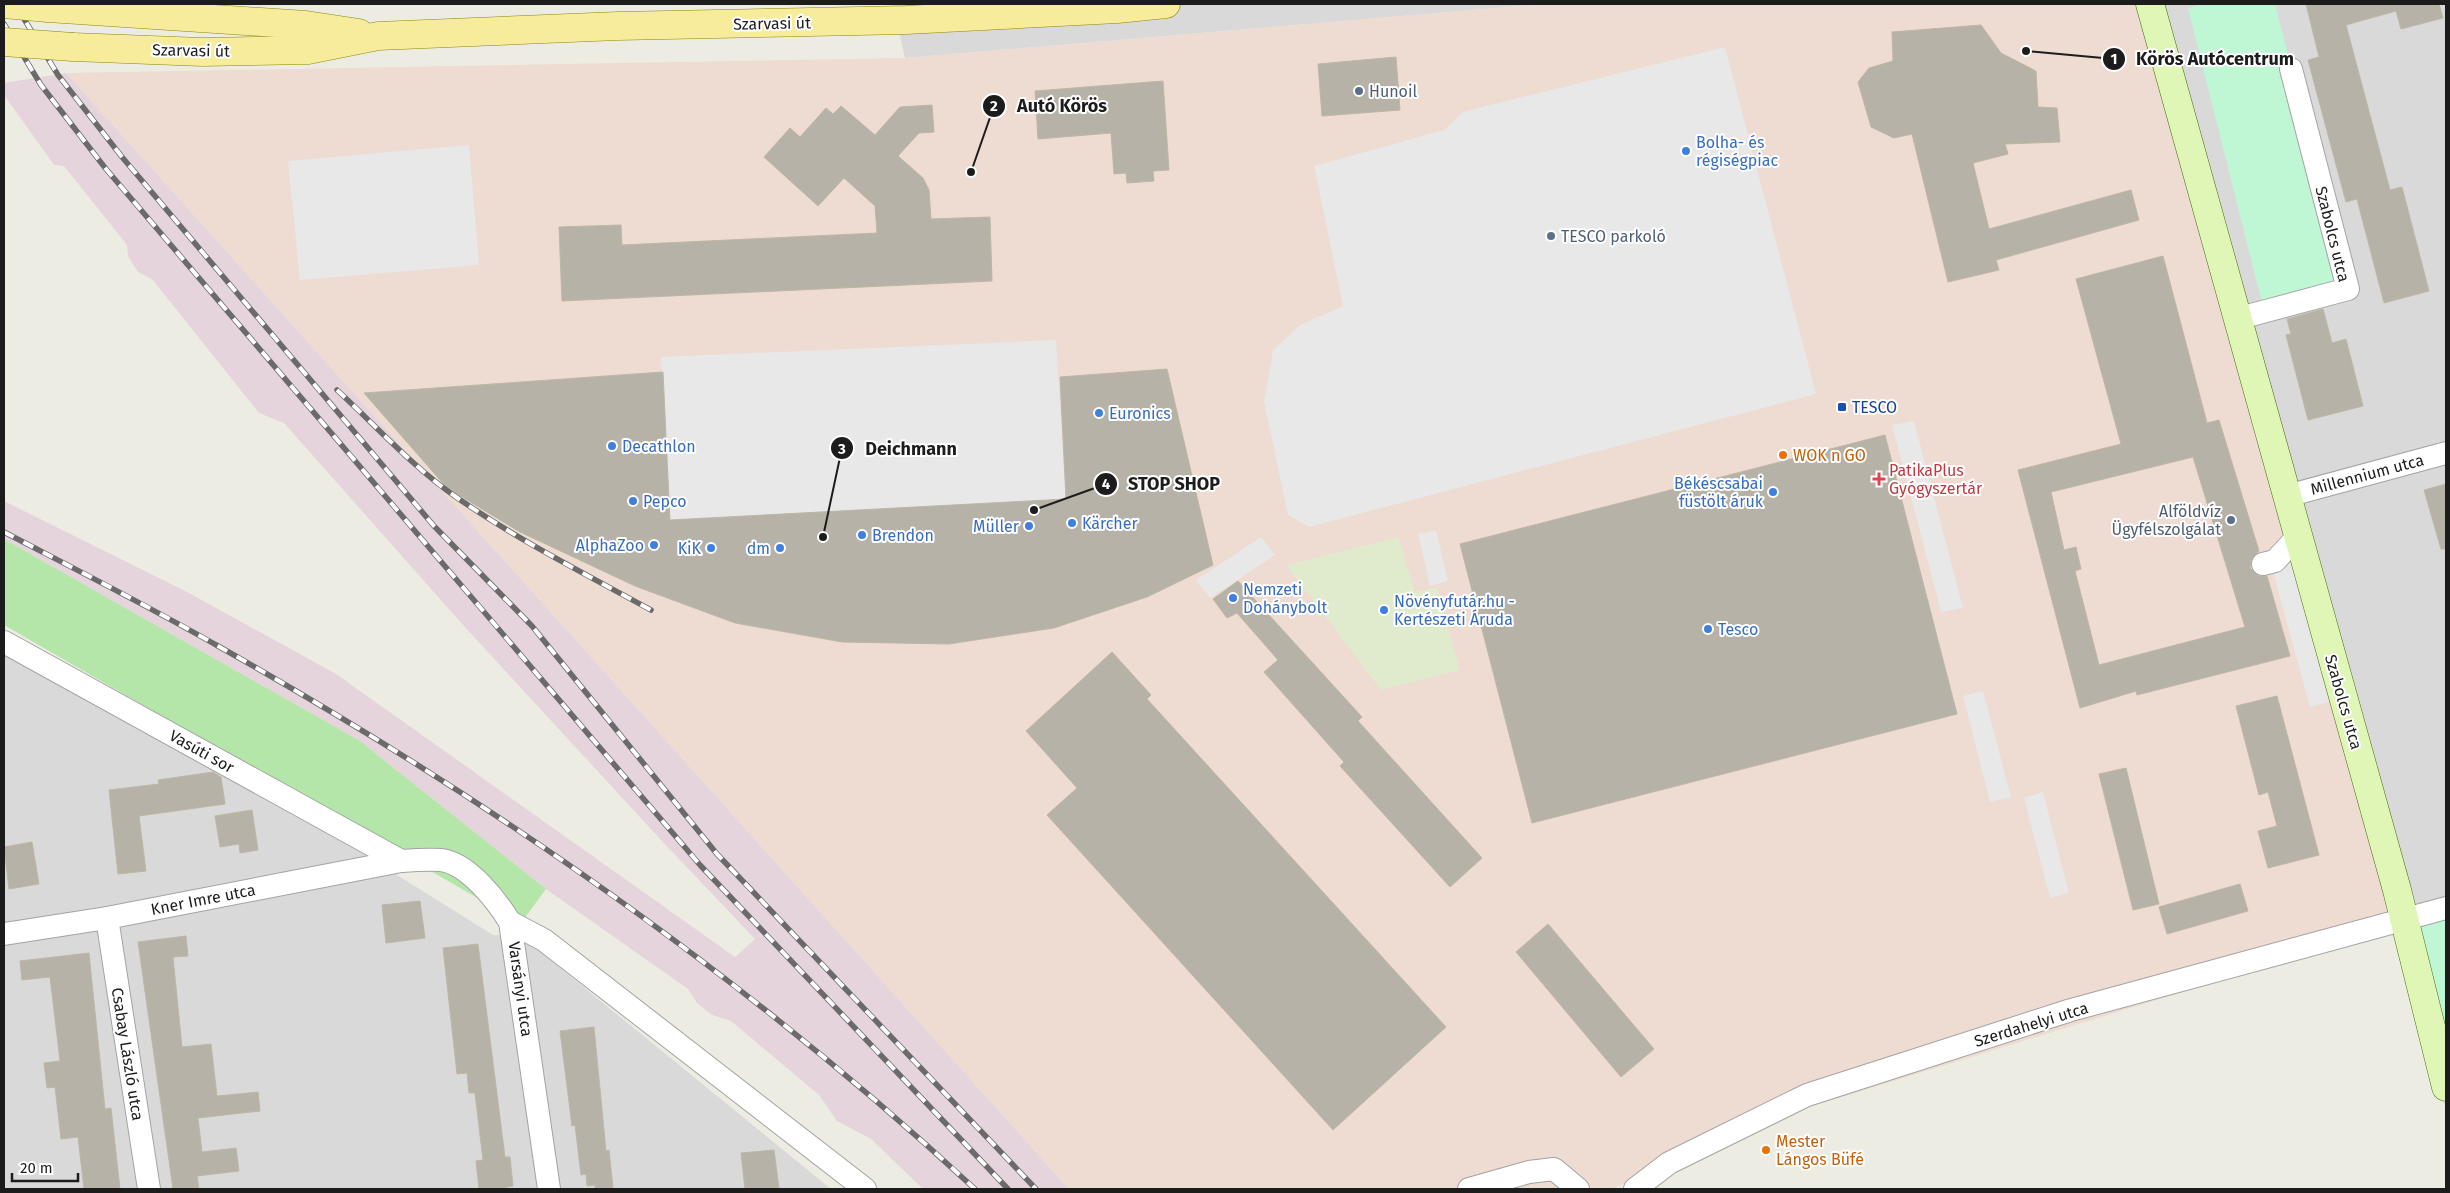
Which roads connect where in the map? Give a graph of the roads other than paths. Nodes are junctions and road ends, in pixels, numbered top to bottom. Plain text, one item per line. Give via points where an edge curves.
1 (4, 4) edge
2 (1166, 4) edge
3 (2150, 4) edge
4 (378, 36) junction
5 (4, 42) edge
6 (2291, 69) dead end
7 (2236, 319) junction
8 (2446, 453) edge
9 (2287, 496) junction
10 (2298, 536) junction
11 (2263, 564) dead end
12 (4, 642) edge
13 (401, 860) junction
14 (2446, 908) edge
15 (106, 918) junction
16 (2404, 918) junction
17 (510, 922) junction
18 (4, 934) edge
19 (2446, 1087) edge
20 (149, 1189) edge
21 (549, 1189) edge
22 (865, 1189) edge
23 (1469, 1189) edge
24 (1578, 1189) edge
25 (1635, 1189) edge

1 - 4 main road, Szarvasi út, bridge via 306,25
2 - 4 main road, Szarvasi út via 906,20 618,26
3 - 7 street, Szabolcs utca
4 - 5 main road, Szarvasi út, bridge via 308,50 202,52
6 - 7 street, Szabolcs utca via 2348,288
7 - 9 street, Szabolcs utca
8 - 9 street, Millennium utca
9 - 10 street, Szabolcs utca
10 - 11 street via 2275,561
10 - 16 street, Szabolcs utca
12 - 13 street, Vasúti sor
13 - 15 street, Kner Imre utca
13 - 17 street, Varsányi utca via 443,860 468,873 496,899
14 - 16 street, Szerdahelyi utca
15 - 18 street, Kner Imre utca
15 - 20 street, Csabay László utca
16 - 19 street, Szabolcs utca
16 - 25 street, Szerdahelyi utca via 2071,1010 1807,1095 1669,1163
17 - 21 street, Varsányi utca
17 - 22 street via 544,940
23 - 24 street via 1529,1172 1554,1169

